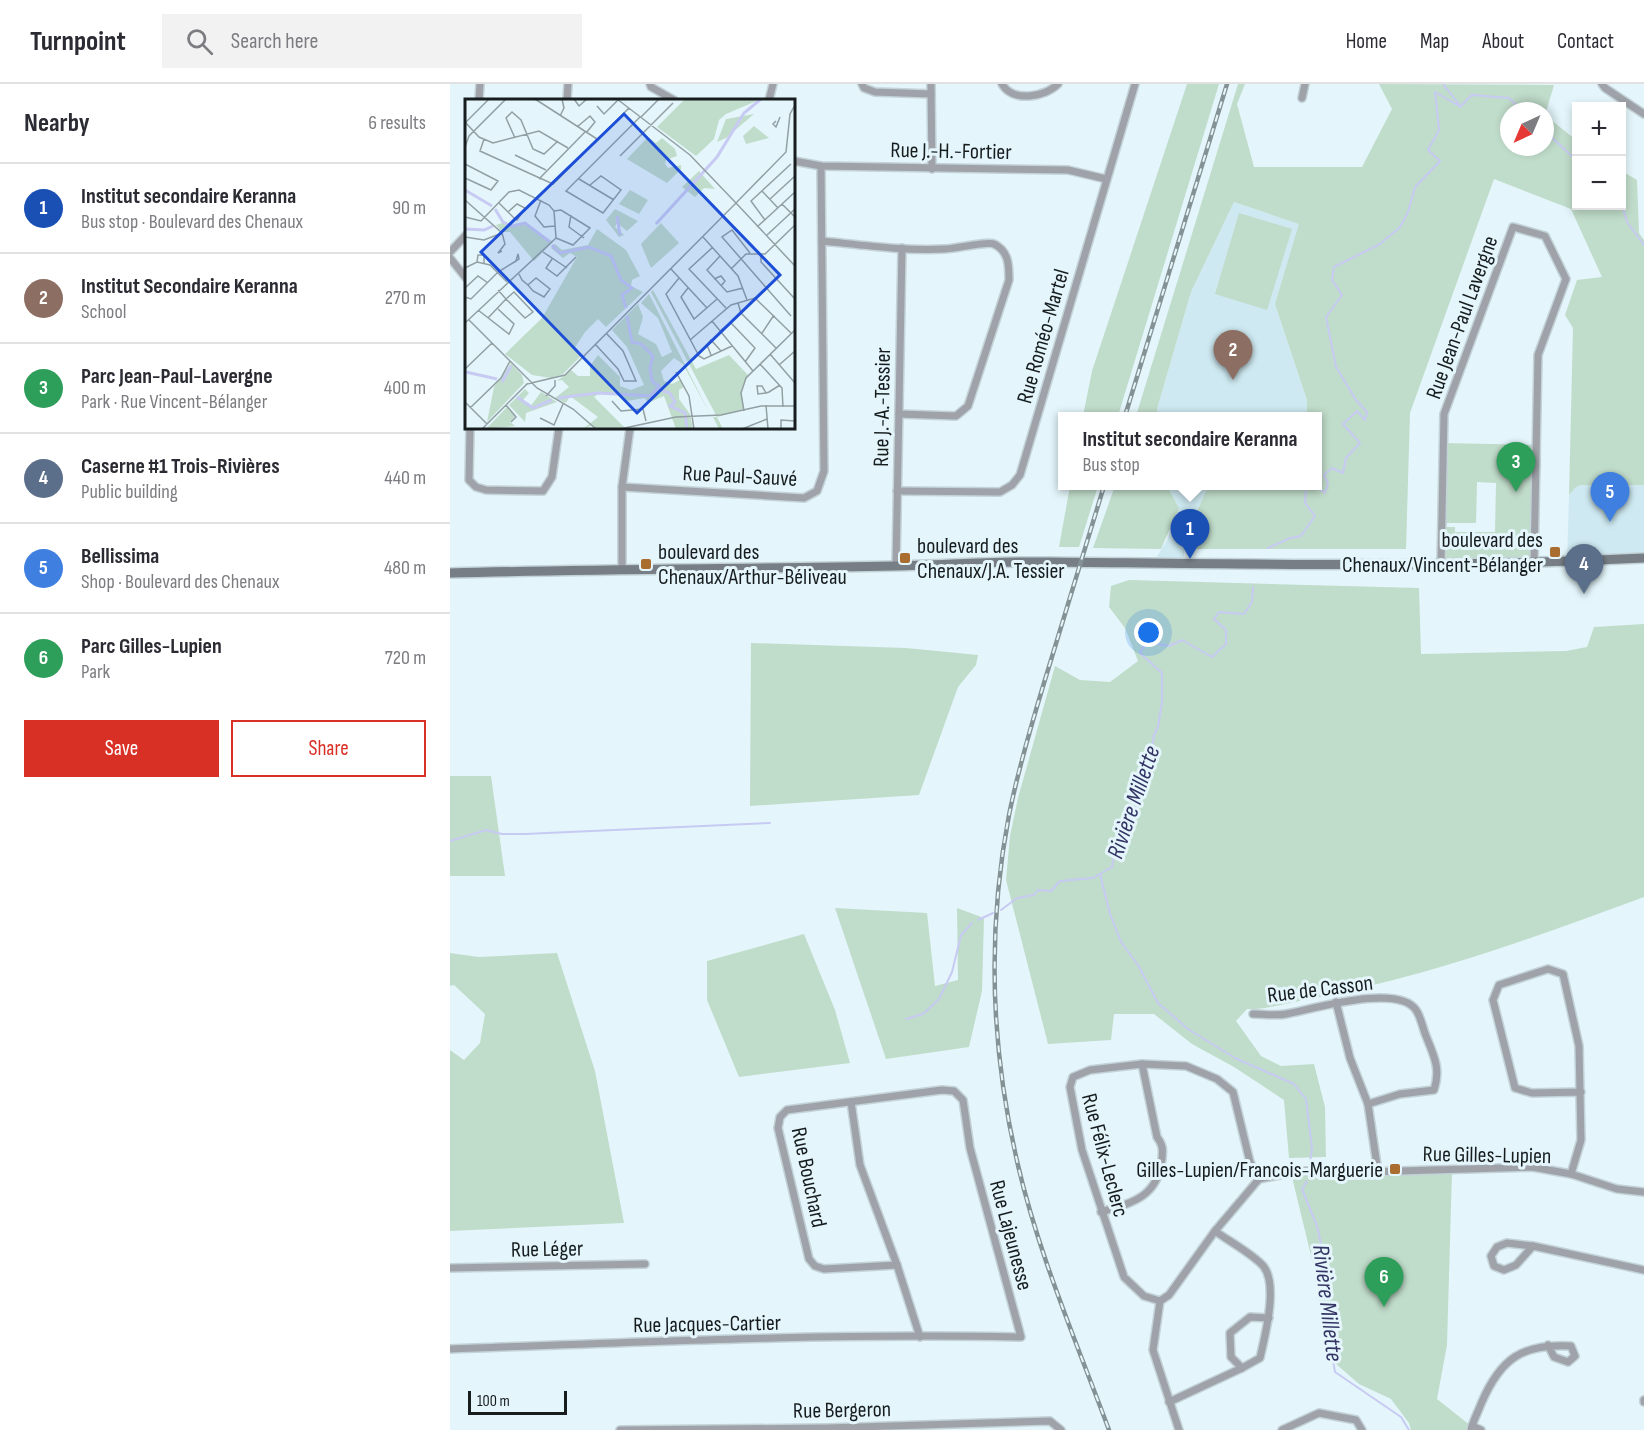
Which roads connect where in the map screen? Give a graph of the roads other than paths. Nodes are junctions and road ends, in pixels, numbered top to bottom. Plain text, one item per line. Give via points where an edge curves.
1 (568, 84) edge
2 (650, 84) edge
3 (773, 84) edge
4 (862, 84) edge
5 (931, 84) edge
6 (1002, 84) edge
7 (1058, 84) edge
8 (1135, 84) edge
9 (1305, 84) edge
10 (1602, 84) edge
11 (931, 94) junction
12 (1302, 98) dead end
13 (567, 99) edge
14 (672, 99) edge
15 (769, 99) edge
16 (1644, 114) edge
17 (795, 161) edge
18 (821, 166) junction
19 (932, 169) junction
20 (1106, 179) junction
21 (465, 236) edge
22 (822, 241) junction
23 (902, 248) junction
24 (450, 252) edge
25 (450, 258) edge
26 (465, 277) edge
27 (899, 414) junction
28 (470, 429) edge
29 (559, 429) edge
30 (630, 429) edge
31 (622, 487) junction
32 (897, 491) junction
33 (1644, 558) edge
34 (1534, 563) junction
35 (1441, 564) junction
36 (896, 566) junction
37 (622, 569) junction
38 (450, 573) edge
39 (1336, 1002) junction
40 (1254, 1014) dead end
41 (1142, 1064) junction
42 (954, 1091) joint
43 (1581, 1092) junction
44 (851, 1102) junction
45 (1368, 1104) junction
46 (1378, 1172) junction
47 (1571, 1174) junction
48 (1259, 1179) junction
49 (1644, 1192) edge
50 (1101, 1212) junction
51 (1215, 1231) junction
52 (1533, 1246) junction
53 (645, 1264) dead end
54 (897, 1265) junction
55 (450, 1268) edge
56 (1644, 1270) edge
57 (1160, 1300) junction
58 (1269, 1318) junction
59 (965, 1336) joint
60 (920, 1337) junction
61 (1548, 1345) dead end
62 (450, 1349) edge
63 (1242, 1368) junction
64 (1169, 1402) junction
65 (1471, 1428) edge
66 (621, 1430) edge
67 (670, 1430) edge
68 (1061, 1430) edge
69 (1179, 1430) edge
70 (1282, 1430) edge
71 (1362, 1430) edge
72 (1481, 1430) edge

1 - 13 street
2 - 14 street
3 - 15 street
4 - 11 street via 875,92
5 - 11 street
6 - 7 street via 1017,95 1038,96
8 - 20 street, Rue Roméo-Martel
9 - 12 street
10 - 16 street
11 - 19 street
17 - 18 street, Rue J.-H.-Fortier
18 - 19 street, Rue J.-H.-Fortier
18 - 22 street, Rue Paul-Sauvé
19 - 20 street, Rue J.-H.-Fortier via 1068,170
20 - 32 street, Rue Roméo-Martel via 1020,475 1000,492
21 - 24 street
22 - 23 street
22 - 31 street, Rue Paul-Sauvé via 824,471 817,491 804,498
23 - 27 street, Rue J.-A.-Tessier
23 - 27 street via 944,249 990,242 1002,248 1009,264 1009,280 965,410 950,417
25 - 26 street
27 - 32 street, Rue J.-A.-Tessier
28 - 29 street via 470,480 476,488 543,491 552,477
30 - 31 street
31 - 37 street
32 - 36 street, Rue J.-A.-Tessier
33 - 34 main road
34 - 35 main road
34 - 35 street, Rue Jean-Paul Lavergne via 1538,355 1566,279 1545,237 1513,227 1444,414
35 - 36 main road via 1041,562
36 - 37 main road
37 - 38 main road
39 - 40 street, Rue de Casson via 1283,1014
39 - 45 street via 1350,1058
39 - 45 street, Rue de Casson via 1383,998 1400,1000 1416,1009 1435,1060 1438,1077 1434,1090 1400,1094
41 - 48 street, Rue Félix-Leclerc via 1186,1066 1217,1079 1233,1092 1250,1162
41 - 50 street via 1157,1137 1163,1145 1161,1171 1148,1193 1134,1202
41 - 50 street, Rue Félix-Leclerc via 1090,1070 1073,1077 1070,1087 1082,1150
42 - 44 street, Rue Bouchard
42 - 59 street, Rue Lajeunesse via 963,1100 970,1148 1021,1337
43 - 43 street via 1579,1046 1563,974 1548,969 1499,985 1493,1000 1515,1088 1533,1093
43 - 47 street via 1581,1140
44 - 54 street via 860,1165
44 - 54 street, Rue Bouchard via 787,1110 780,1116 778,1128 809,1259 824,1269
45 - 46 street
46 - 47 street, Rue Gilles-Lupien via 1532,1167
46 - 48 street, Rue Gilles-Lupien via 1301,1171
47 - 49 street, Rue Gilles-Lupien via 1617,1190
48 - 51 street
50 - 57 street, Rue Félix-Leclerc via 1124,1277 1143,1296
51 - 57 street via 1169,1295
51 - 58 street via 1263,1265 1269,1275
52 - 52 street via 1507,1243 1497,1247 1491,1257 1494,1266 1504,1270 1516,1265
52 - 56 street
53 - 55 street, Rue Léger
54 - 60 street
57 - 64 street via 1153,1350
58 - 63 street via 1260,1358
58 - 63 street via 1250,1317 1230,1333 1231,1357
59 - 60 street, Rue Jacques-Cartier
60 - 62 street, Rue Jacques-Cartier
61 - 65 street via 1531,1348 1507,1361 1488,1387
63 - 64 street
64 - 69 street
65 - 72 street
66 - 67 street, Rue Bergeron
67 - 68 street, Rue Bergeron via 1050,1421
70 - 71 street via 1319,1413 1356,1420

